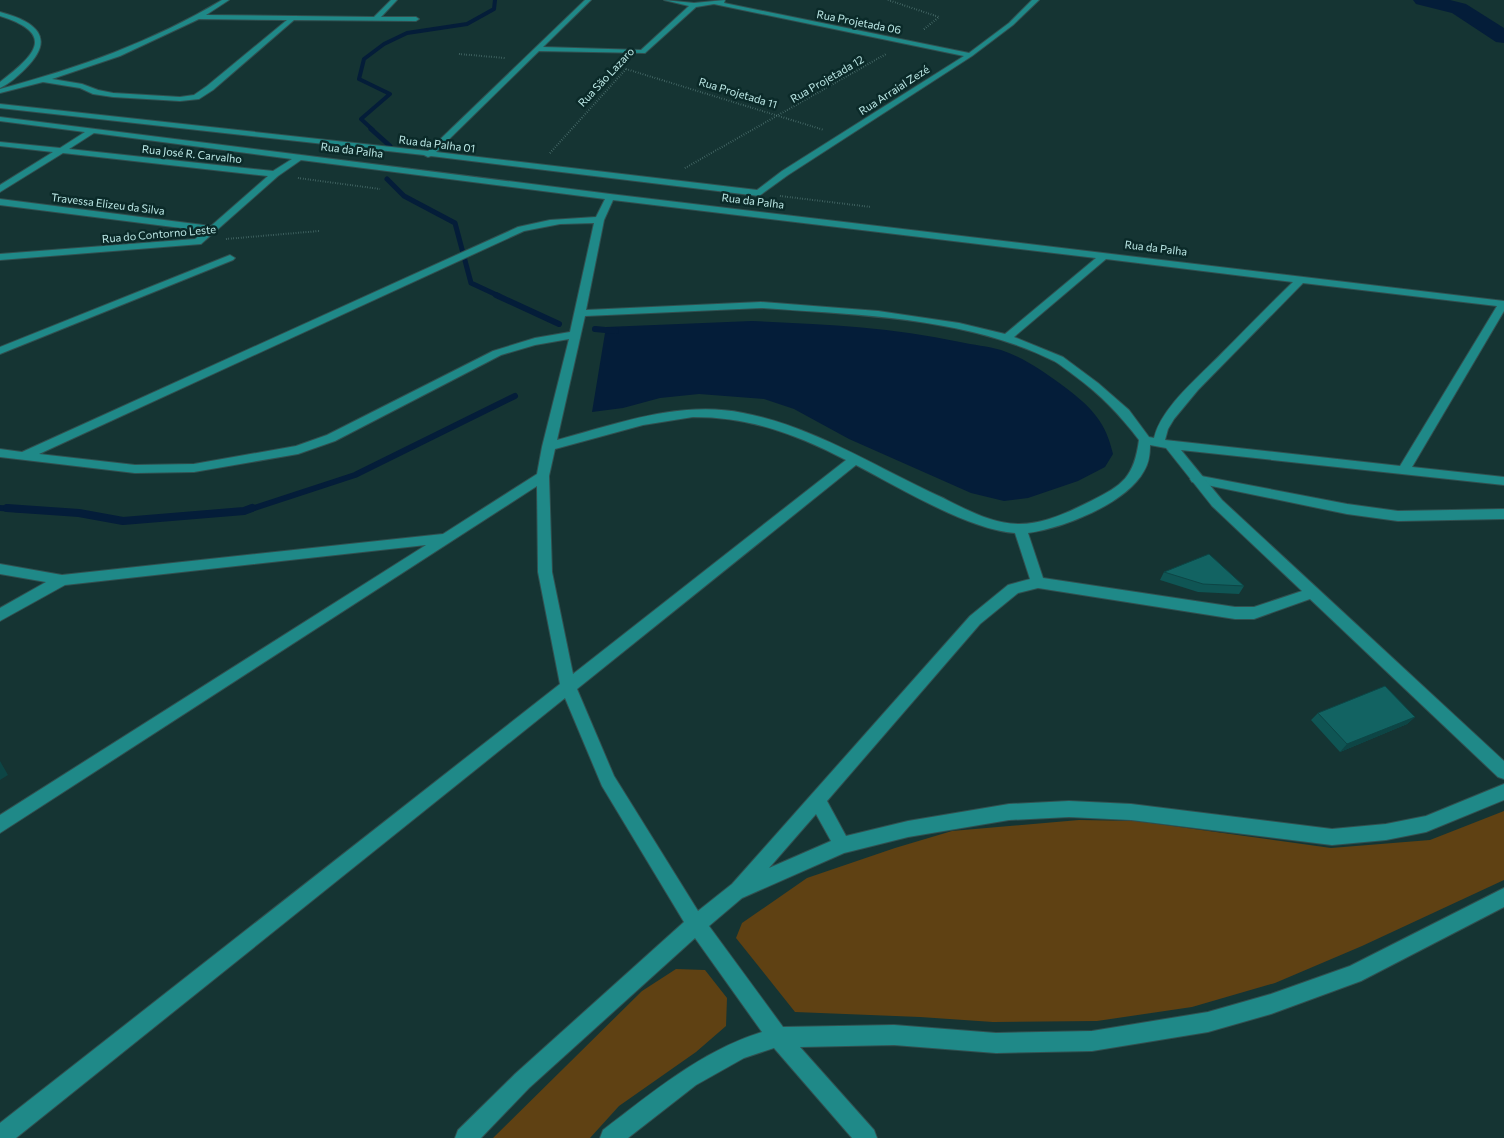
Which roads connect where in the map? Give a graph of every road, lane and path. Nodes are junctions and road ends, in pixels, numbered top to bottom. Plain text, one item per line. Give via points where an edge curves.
1 (226, 0) edge
2 (394, 0) edge
3 (588, 0) edge
4 (667, 0) edge
5 (726, 0) edge
6 (888, 0) edge
7 (1036, 0) edge
8 (716, 3) junction
9 (694, 5) junction
10 (0, 14) edge
11 (200, 17) junction
12 (292, 18) junction
13 (376, 18) junction
14 (416, 19) dead end
15 (907, 42) junction
16 (537, 49) junction
17 (643, 52) junction
18 (458, 54) dead end
19 (970, 55) junction
20 (525, 60) junction
21 (626, 69) junction
22 (45, 80) junction
23 (0, 86) edge
24 (0, 91) edge
25 (0, 106) edge
26 (778, 116) junction
27 (0, 118) edge
28 (94, 130) junction
29 (844, 136) junction
30 (0, 144) edge
31 (64, 150) junction
32 (428, 155) junction
33 (301, 156) junction
34 (537, 168) junction
35 (275, 174) junction
36 (659, 182) junction
37 (0, 189) edge
38 (380, 189) dead end
39 (759, 193) junction
40 (610, 197) junction
41 (0, 202) edge
42 (871, 207) dead end
43 (599, 220) junction
44 (214, 229) junction
45 (319, 231) dead end
46 (198, 242) junction
47 (1105, 254) junction
48 (0, 257) edge
49 (230, 258) dead end
50 (1301, 280) junction
51 (1503, 304) edge
52 (580, 313) junction
53 (574, 335) junction
54 (1007, 338) junction
55 (0, 352) edge
56 (1144, 440) junction
57 (1165, 444) junction
58 (548, 447) junction
59 (0, 453) edge
60 (23, 456) junction
61 (854, 460) junction
62 (1404, 470) junction
63 (542, 476) junction
64 (1196, 479) junction
65 (1504, 481) edge
66 (1504, 514) edge
67 (1020, 529) junction
68 (445, 538) junction
69 (0, 569) edge
70 (62, 580) junction
71 (1038, 583) junction
72 (1311, 592) junction
73 (0, 615) edge
74 (568, 686) junction
75 (1504, 772) edge
76 (1504, 792) edge
77 (817, 800) junction
78 (0, 825) edge
79 (842, 845) junction
80 (736, 892) junction
81 (1504, 897) edge
82 (696, 924) junction
83 (778, 1037) junction
84 (0, 1138) edge
85 (466, 1138) edge
86 (611, 1138) edge
87 (866, 1138) edge

1 - 11 street
2 - 13 street
3 - 16 street
4 - 9 street
5 - 8 street
6 - 15 path, Rua Projetada 12 via 937,15 938,19
7 - 19 street, Rua Arraial Zezé
8 - 9 street
8 - 15 street, Rua Projetada 06
9 - 17 street, Rua São Lazaro
10 - 23 street via 34,28 39,39 32,59
11 - 12 street
11 - 22 street via 122,54
12 - 13 street
12 - 22 street via 196,97 113,95
13 - 14 street
15 - 19 street, Rua Projetada 06
15 - 26 path, Rua Projetada 12
16 - 17 street
16 - 20 street
17 - 21 path, Rua São Lazaro
18 - 20 path
19 - 29 street, Rua Arraial Zezé
20 - 32 street
21 - 26 path, Rua Projetada 11
21 - 34 path, Rua São Lazaro
22 - 24 street
25 - 32 street, Rua da Palha 01 via 256,132
26 - 29 path, Rua Projetada 11
26 - 36 path, Rua Projetada 12
27 - 28 street, Rua da Palha
28 - 31 street
28 - 33 street, Rua da Palha
29 - 39 street, Rua Arraial Zezé via 785,172
30 - 31 street, Rua José R. Carvalho
31 - 35 street, Rua José R. Carvalho
31 - 37 street
32 - 34 street, Rua da Palha 01
33 - 35 street
33 - 40 street, Rua da Palha
34 - 36 street, Rua da Palha 01
35 - 38 path
35 - 44 street
36 - 39 street, Rua da Palha 01
39 - 42 path
40 - 43 street
40 - 47 street, Rua da Palha
41 - 44 street, Travessa Elizeu da Silva
43 - 52 street
43 - 60 street via 562,220 521,229
44 - 46 street
45 - 46 path, Rua do Contorno Leste
46 - 48 street, Rua do Contorno Leste
47 - 50 street, Rua da Palha
47 - 54 street
49 - 55 street
50 - 51 street, Rua da Palha
50 - 57 street via 1169,417 1162,429
51 - 62 street
52 - 53 street
52 - 54 street via 761,305 825,308 959,326
53 - 58 street
53 - 60 street via 544,338 498,353 331,438 298,450 184,468 135,469
54 - 56 street via 1060,359 1094,384 1125,413
56 - 57 street
56 - 67 street via 1142,464 1114,496 1064,519
57 - 62 street
57 - 64 street
58 - 61 street via 664,417 718,414 770,422
58 - 63 street
59 - 60 street
61 - 67 street via 932,500 1001,527
61 - 74 street
62 - 65 street
63 - 68 street
63 - 74 street via 545,572
64 - 66 lane via 1398,516
64 - 72 street
67 - 71 street
68 - 70 street
68 - 78 street
69 - 70 street
70 - 73 street
71 - 72 street via 1235,613 1254,613
71 - 77 street via 1013,589 975,620
72 - 75 street
74 - 82 street via 608,781
74 - 84 street
76 - 79 street via 1426,824 1332,837 1131,812 1069,809 1009,812 908,829
77 - 79 street
77 - 80 street
79 - 80 street
80 - 82 street
81 - 83 street via 1354,974 1271,1004 1208,1022 1092,1041 996,1043 894,1035
82 - 83 street
82 - 85 street via 522,1081
83 - 86 street via 740,1049 689,1078
83 - 87 street

